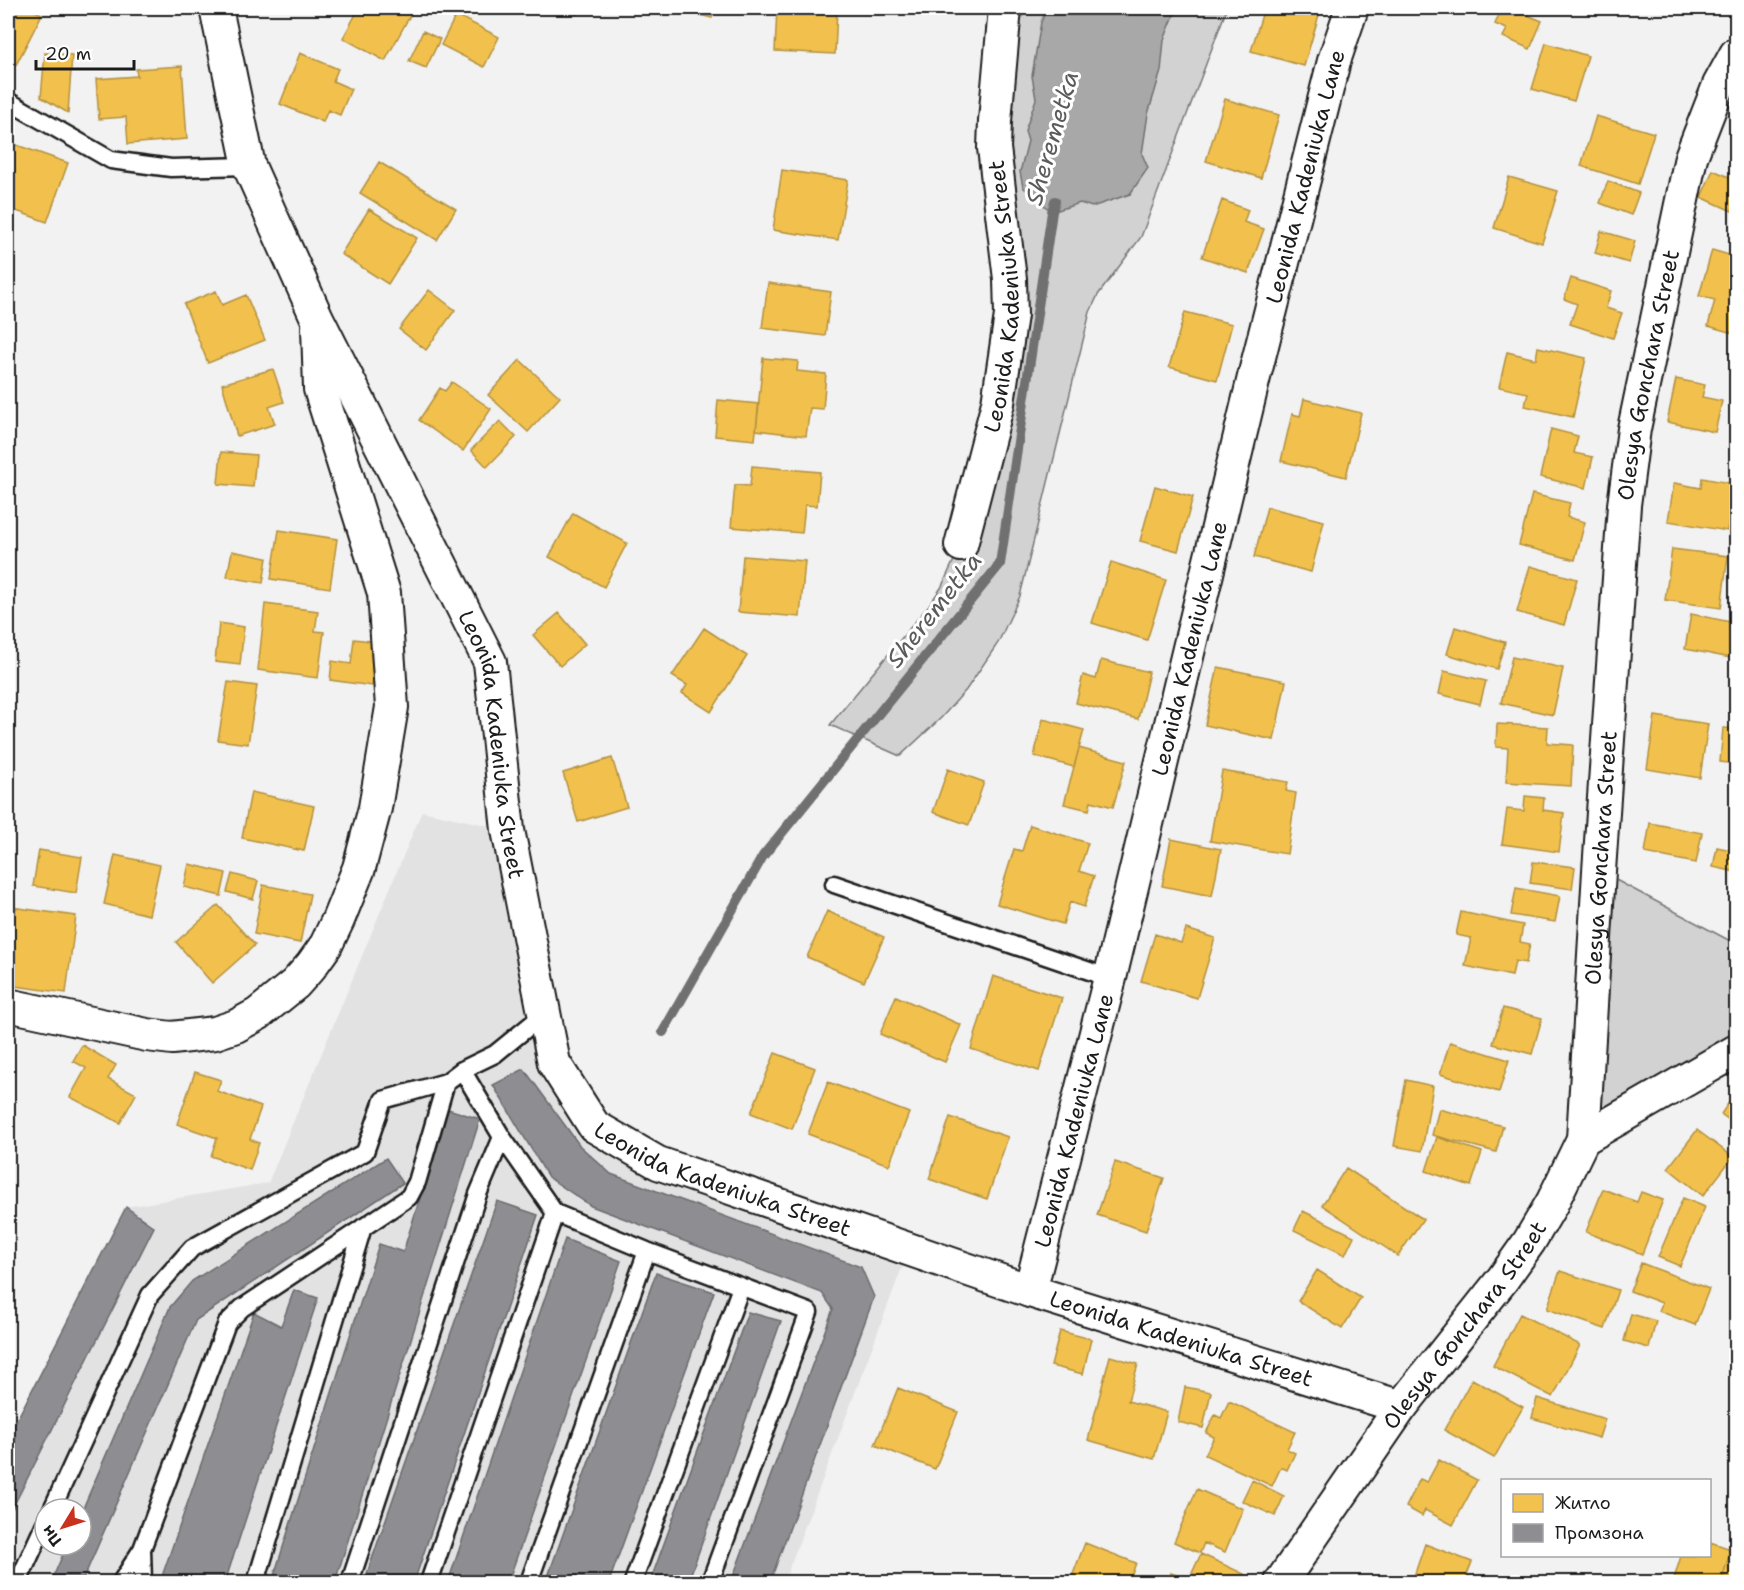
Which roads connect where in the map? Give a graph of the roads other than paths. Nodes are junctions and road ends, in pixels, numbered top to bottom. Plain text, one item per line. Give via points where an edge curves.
1 (1005, 8) edge
2 (1352, 8) edge
3 (222, 13) edge
4 (1737, 54) edge
5 (8, 102) edge
6 (249, 166) junction
7 (317, 318) junction
8 (961, 545) dead end
9 (834, 884) dead end
10 (1110, 978) junction
11 (8, 1005) edge
12 (544, 1014) junction
13 (1737, 1051) edge
14 (462, 1070) junction
15 (446, 1082) junction
16 (502, 1137) junction
17 (1584, 1139) junction
18 (555, 1213) junction
19 (363, 1227) junction
20 (647, 1251) junction
21 (741, 1287) junction
22 (1030, 1291) junction
23 (1401, 1407) junction
24 (57, 1497) edge
25 (33, 1549) edge
26 (142, 1549) junction
27 (18, 1582) edge
28 (121, 1582) edge
29 (143, 1582) edge
30 (256, 1582) edge
31 (350, 1582) edge
32 (429, 1582) edge
33 (529, 1582) edge
34 (633, 1582) edge
35 (710, 1582) edge
36 (1281, 1582) edge

1 - 8 street, Leonida Kadeniuka Street via 994,148 1011,315 998,403
2 - 10 street, Leonida Kadeniuka Lane via 1334,61 1255,373
3 - 6 street, Leonida Kadeniuka Street
4 - 17 street, Olesya Gonchara Street via 1719,85 1691,157 1634,429 1623,516
5 - 6 lane via 111,160 171,168
6 - 7 street, Leonida Kadeniuka Street
7 - 11 street, Leonida Kadeniuka Street via 320,389 384,593 392,707 375,808 359,868 338,920 326,945 294,984 258,1014 215,1033 172,1038 147,1035
7 - 12 street, Leonida Kadeniuka Street via 490,662 508,830
9 - 10 lane
10 - 22 street, Leonida Kadeniuka Lane
12 - 14 lane via 495,1054
12 - 22 street, Leonida Kadeniuka Street via 554,1063 594,1126 658,1163
13 - 17 street
14 - 15 lane
14 - 16 lane
15 - 19 lane via 417,1182 409,1197
15 - 24 lane via 383,1100 365,1152 192,1248 150,1295
16 - 18 lane
16 - 31 lane via 478,1194
17 - 23 street, Olesya Gonchara Street via 1528,1242
18 - 20 lane
18 - 32 lane
19 - 26 lane via 242,1308 227,1323
19 - 30 lane
20 - 21 lane
20 - 33 lane
21 - 34 lane
21 - 35 lane via 809,1312
22 - 23 street, Leonida Kadeniuka Street
23 - 36 street, Olesya Gonchara Street
25 - 27 lane
26 - 28 lane
26 - 29 lane

